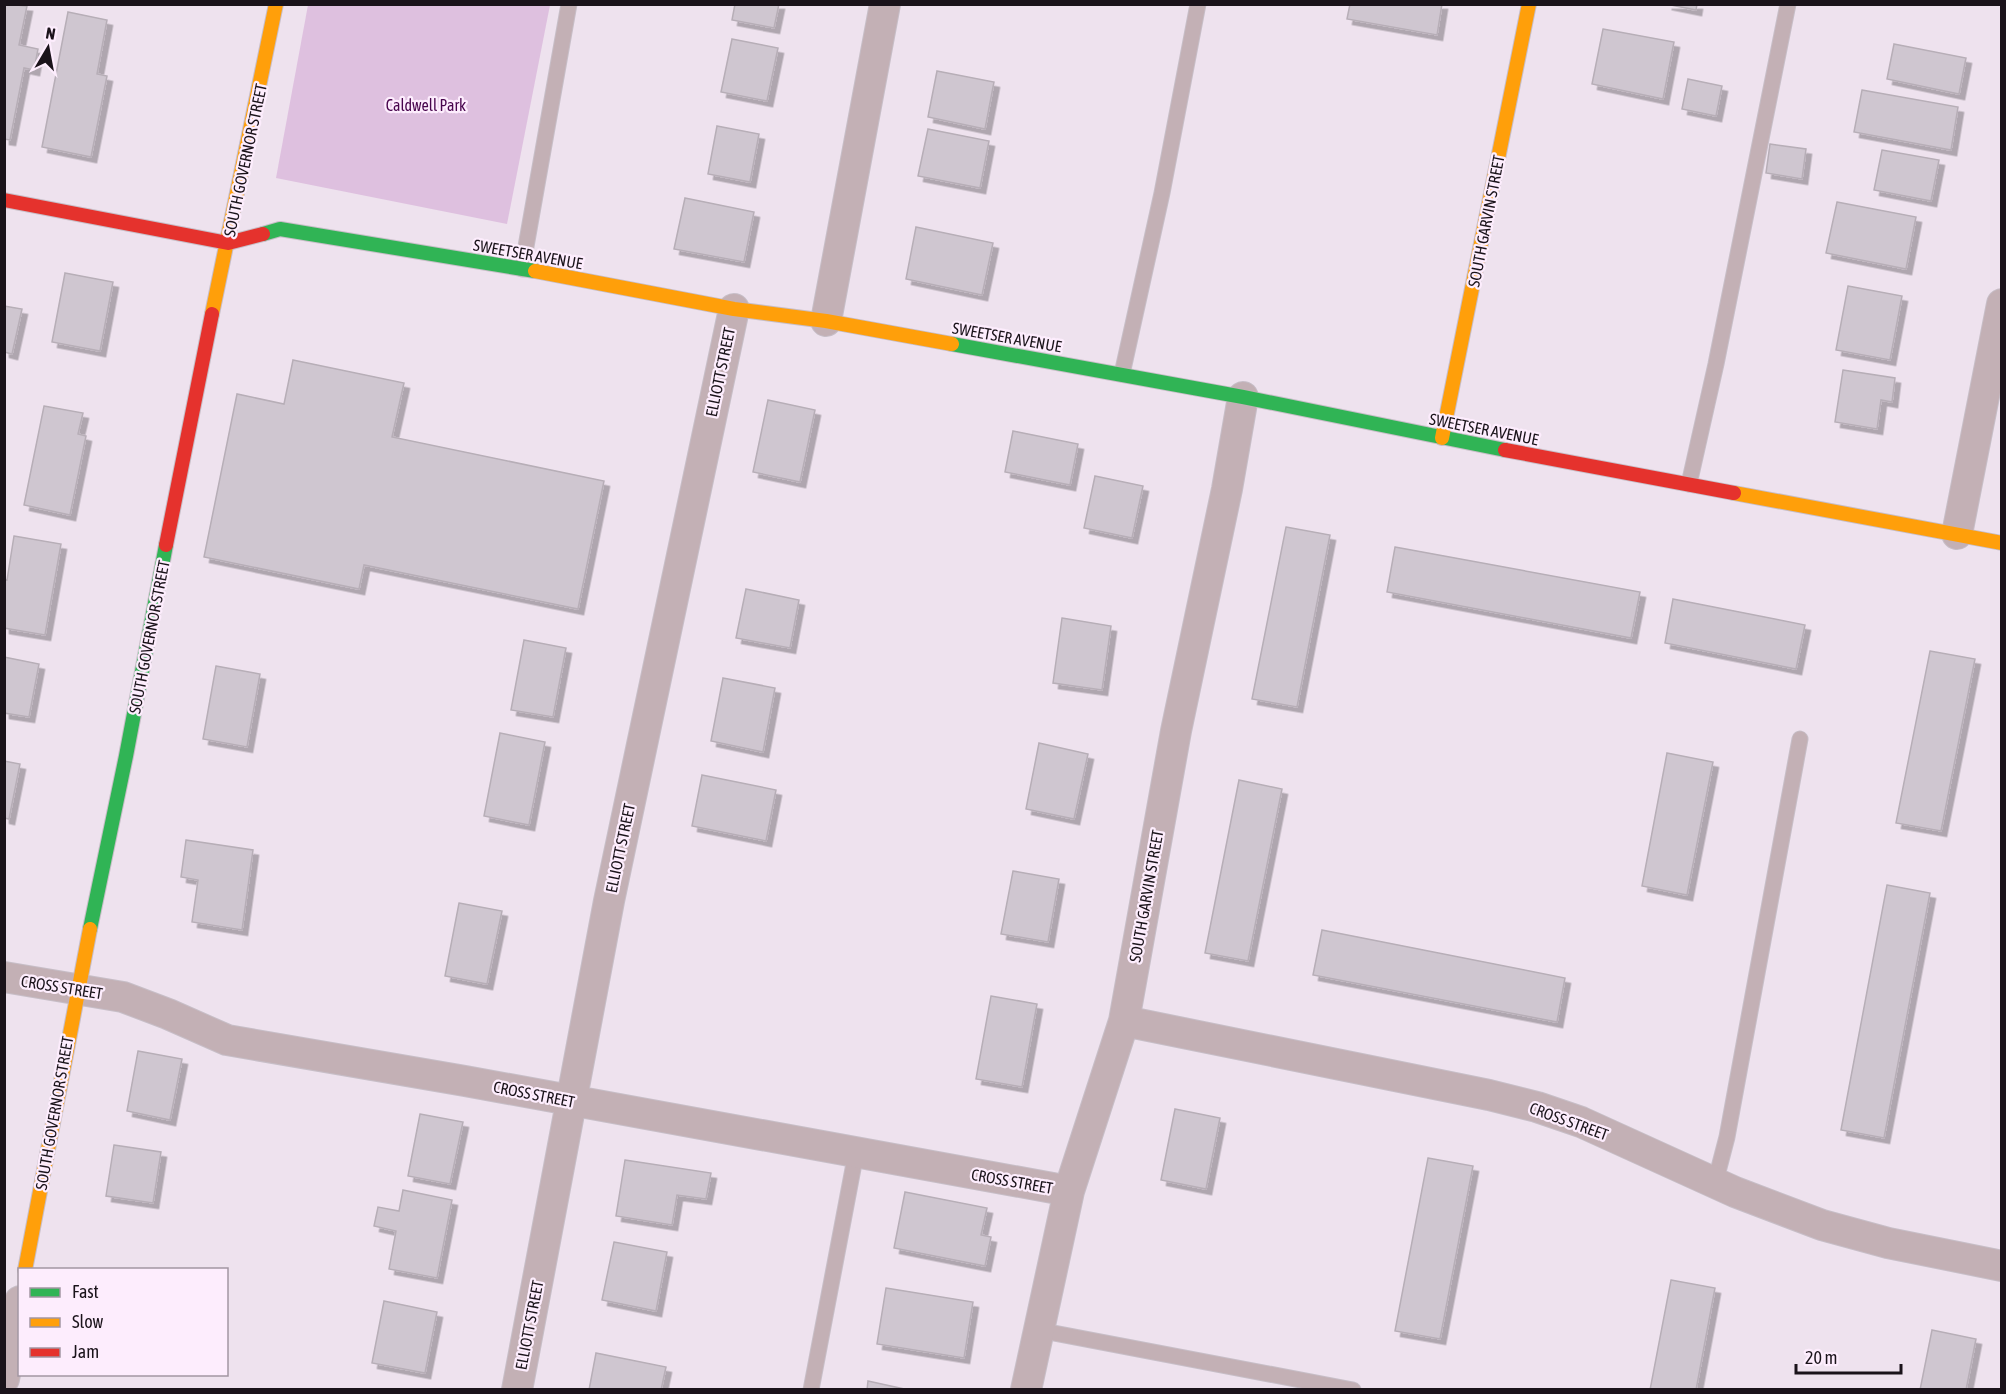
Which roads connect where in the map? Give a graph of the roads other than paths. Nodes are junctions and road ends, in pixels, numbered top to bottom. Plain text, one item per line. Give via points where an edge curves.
1 (276, 4) edge
2 (569, 4) edge
3 (885, 4) edge
4 (1198, 4) edge
5 (1529, 4) edge
6 (1788, 4) edge
7 (4, 200) edge
8 (228, 243) junction
9 (522, 269) junction
10 (2001, 304) edge
11 (734, 309) junction
12 (826, 321) junction
13 (1122, 374) junction
14 (1243, 397) junction
15 (1442, 438) junction
16 (1689, 484) junction
17 (1957, 534) junction
18 (2001, 543) edge
19 (1800, 739) dead end
20 (4, 977) edge
21 (77, 989) junction
22 (1124, 1022) junction
23 (572, 1102) junction
24 (856, 1153) junction
25 (1715, 1183) junction
26 (1069, 1191) junction
27 (2001, 1266) edge
28 (26, 1268) edge
29 (18, 1311) edge
30 (1038, 1330) junction
31 (4, 1379) edge
32 (517, 1389) edge
33 (811, 1389) edge
34 (1026, 1389) edge
35 (1353, 1389) edge

1 - 8 street, SOUTH GOVERNOR STREET
2 - 9 lane
3 - 12 street
4 - 13 lane
5 - 15 street, SOUTH GARVIN STREET
6 - 16 lane
7 - 8 street, SWEETSER AVENUE
8 - 9 street, SWEETSER AVENUE via 280,229
8 - 21 street, SOUTH GOVERNOR STREET
9 - 11 street, SWEETSER AVENUE
10 - 17 street
11 - 12 street, SWEETSER AVENUE
11 - 23 street, ELLIOTT STREET via 635,775
12 - 13 street, SWEETSER AVENUE
13 - 14 street, SWEETSER AVENUE
14 - 15 street, SWEETSER AVENUE
14 - 22 street, SOUTH GARVIN STREET via 1176,731
15 - 16 street, SWEETSER AVENUE
16 - 17 street, SWEETSER AVENUE
17 - 18 street, SWEETSER AVENUE
19 - 25 lane via 1727,1137
20 - 21 street, CROSS STREET
21 - 23 street, CROSS STREET via 123,997 227,1040
21 - 28 street, SOUTH GOVERNOR STREET
22 - 25 street, CROSS STREET via 1537,1107 1581,1122
22 - 26 street, SOUTH GARVIN STREET
23 - 24 street, CROSS STREET
23 - 32 street, ELLIOTT STREET
24 - 26 street, CROSS STREET
24 - 33 lane
25 - 27 street, CROSS STREET via 1822,1225
26 - 30 street, SOUTH GARVIN STREET
29 - 31 street
30 - 34 street, SOUTH GARVIN STREET
30 - 35 lane

